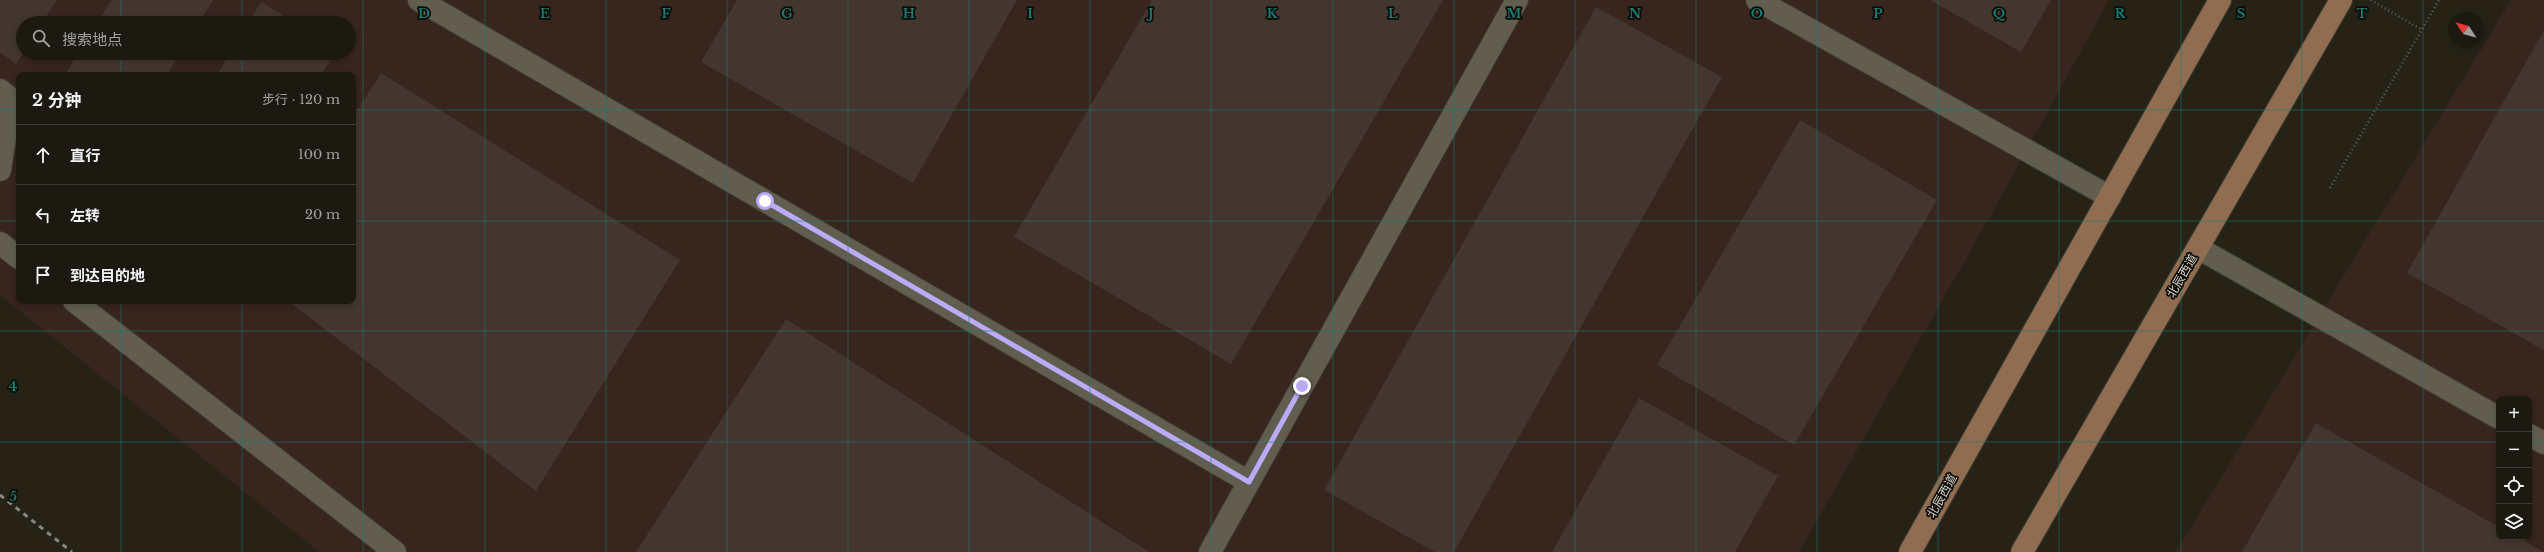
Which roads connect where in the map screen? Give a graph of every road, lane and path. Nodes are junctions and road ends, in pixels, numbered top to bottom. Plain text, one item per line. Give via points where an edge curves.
1 (419, 0) edge
2 (1517, 0) edge
3 (1757, 0) edge
4 (2220, 0) edge
5 (2341, 0) edge
6 (2371, 0) edge
7 (2439, 0) edge
8 (2422, 30) junction
9 (0, 90) edge
10 (0, 170) edge
11 (2330, 188) dead end
12 (2110, 197) junction
13 (0, 243) edge
14 (2198, 248) junction
15 (16, 256) edge
16 (78, 304) edge
17 (2496, 416) edge
18 (2532, 437) edge
19 (2544, 443) edge
20 (1249, 482) junction
21 (395, 552) edge
22 (1210, 552) edge
23 (1910, 552) edge
24 (2022, 552) edge

1 - 20 street
2 - 20 street
3 - 12 street
4 - 12 main road, 北辰西道
5 - 14 main road, 北辰西道
6 - 8 path
7 - 8 path
8 - 11 path
9 - 10 street via 11,99
12 - 23 main road, 北辰西道
13 - 15 street
14 - 17 street
14 - 24 main road, 北辰西道
16 - 21 street
18 - 19 street
20 - 22 street

